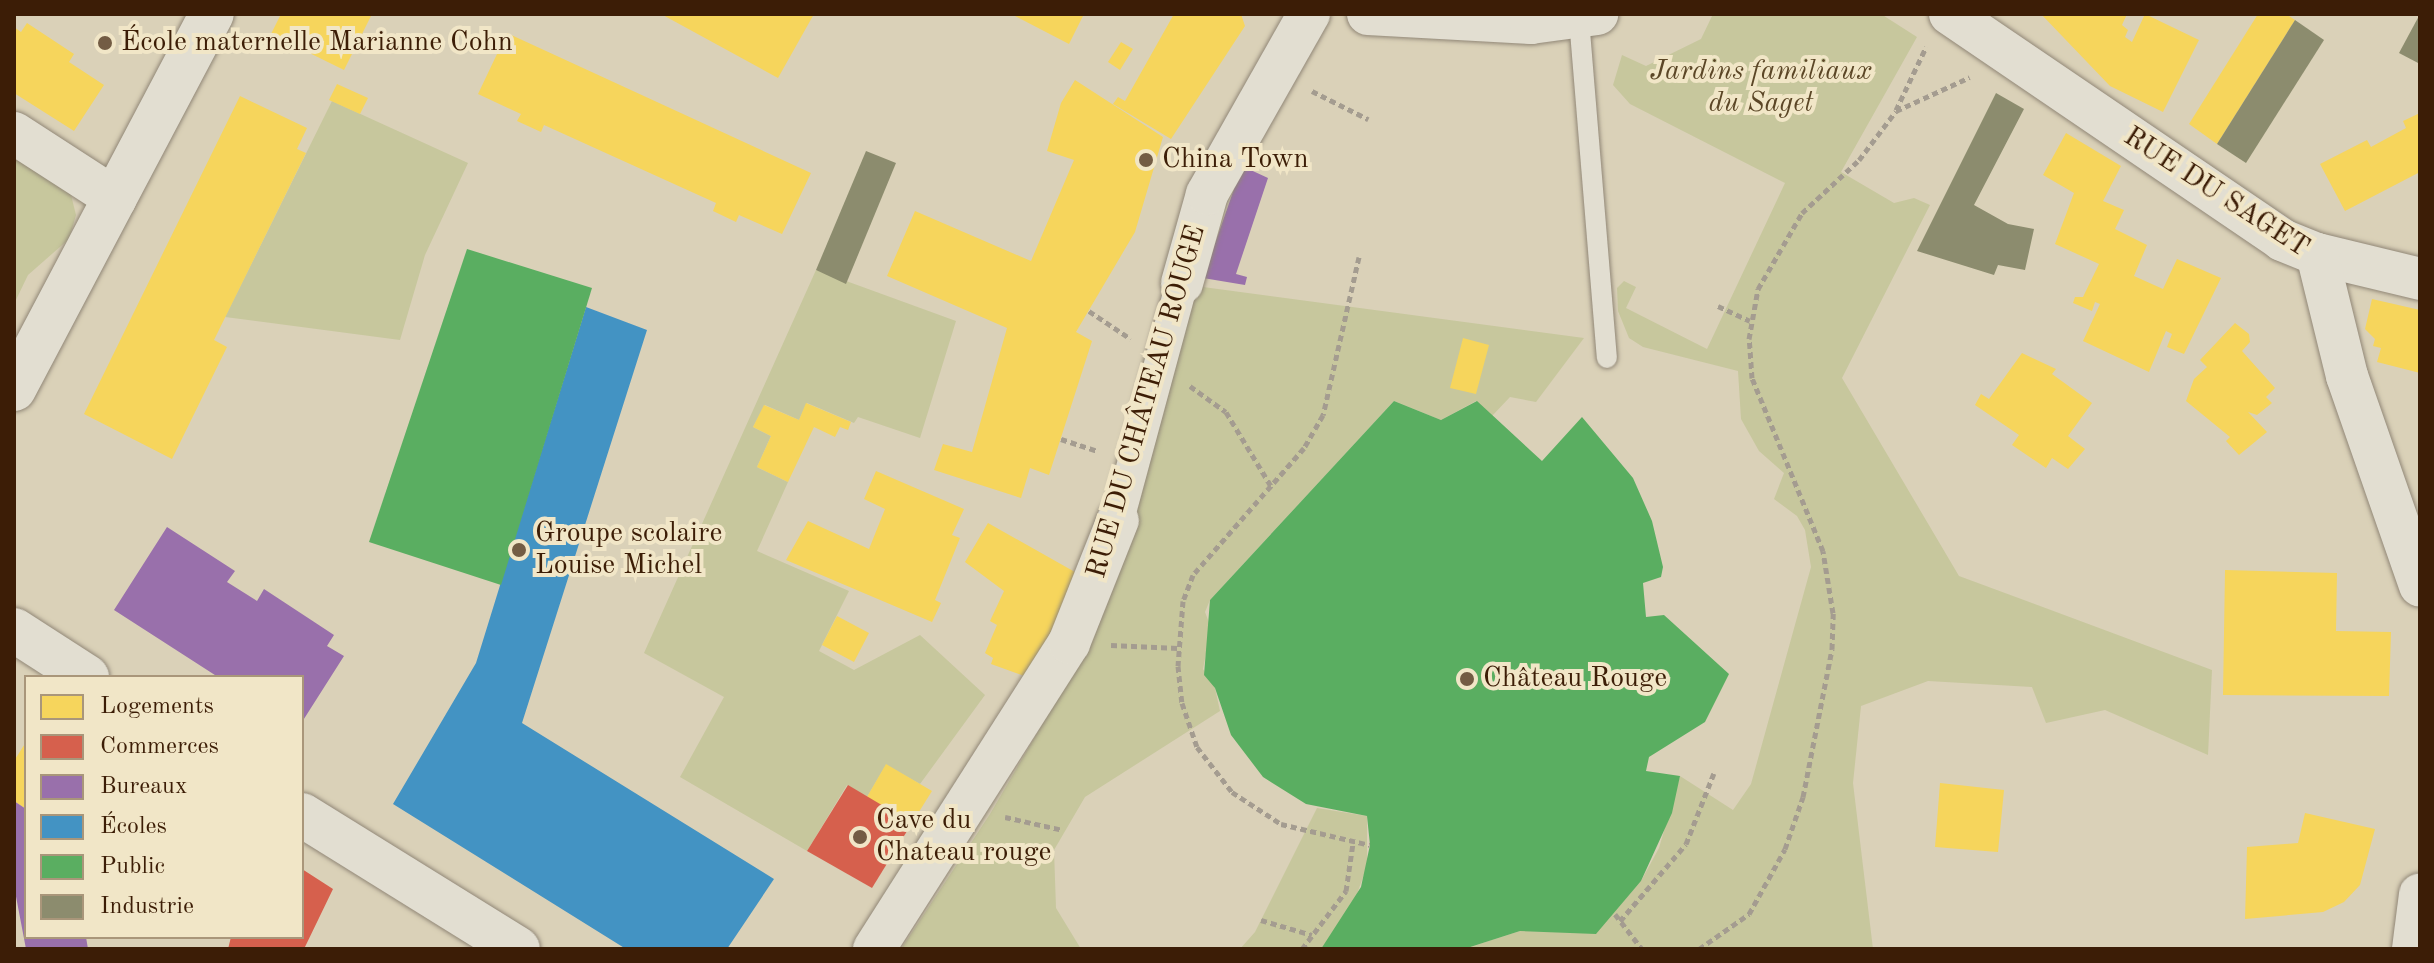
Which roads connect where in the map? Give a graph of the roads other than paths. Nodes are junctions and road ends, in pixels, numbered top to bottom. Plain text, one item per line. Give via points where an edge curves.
1 (212, 14) edge
2 (1309, 14) edge
3 (1368, 14) edge
4 (1588, 17) edge
5 (1940, 28) edge
6 (14, 133) edge
7 (116, 199) junction
8 (2317, 254) junction
9 (2420, 279) edge
10 (1182, 283) joint
11 (1607, 358) dead end
12 (14, 389) edge
13 (1118, 520) joint
14 (2420, 586) edge
15 (14, 630) edge
16 (73, 668) edge
17 (14, 673) edge
18 (304, 816) edge
19 (2420, 894) edge
20 (518, 949) edge
21 (874, 949) edge
22 (2413, 949) edge

1 - 7 main road
2 - 10 street, RUE DU CHÂTEAU ROUGE via 1207,194
3 - 4 street via 1531,23
4 - 11 lane
5 - 8 street, RUE DU SAGET via 1994,45 2246,217
6 - 7 street
7 - 12 main road
8 - 9 street
8 - 14 street, RUE DU SAGET via 2347,376
10 - 13 street, RUE DU CHÂTEAU ROUGE
13 - 21 street, RUE DU CHÂTEAU ROUGE via 1069,643
15 - 16 main road
16 - 17 main road
18 - 20 main road
19 - 22 street

